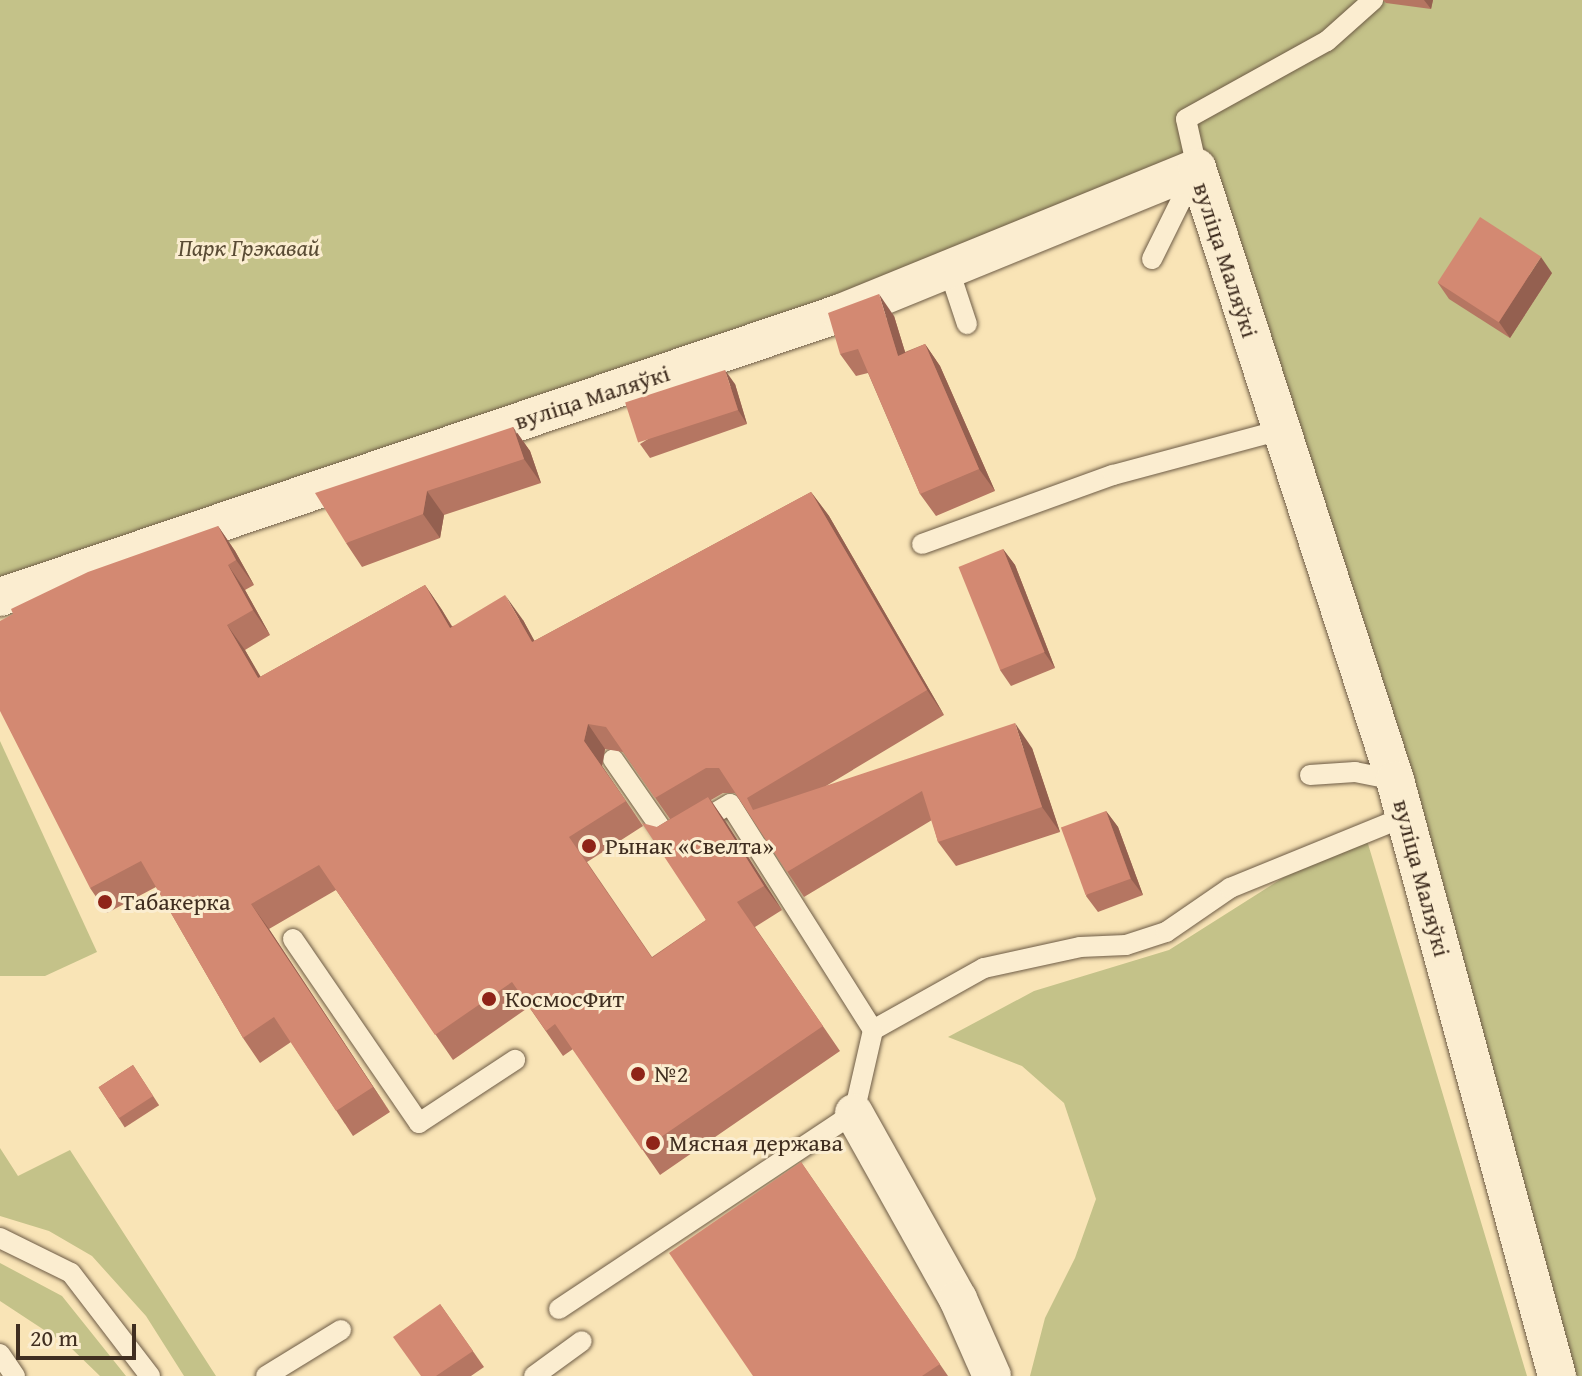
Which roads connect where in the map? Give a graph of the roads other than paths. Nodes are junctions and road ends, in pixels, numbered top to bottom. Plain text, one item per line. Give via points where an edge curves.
1 (1373, 0) edge
2 (1197, 168) junction
3 (1152, 259) dead end
4 (949, 270) junction
5 (967, 324) dead end
6 (1281, 430) junction
7 (922, 544) dead end
8 (6, 594) edge
9 (613, 759) edge
10 (1310, 775) dead end
11 (1395, 780) junction
12 (1406, 816) junction
13 (293, 939) dead end
14 (873, 1030) junction
15 (515, 1060) dead end
16 (854, 1113) junction
17 (0, 1238) edge
18 (559, 1309) dead end
19 (341, 1330) dead end
20 (582, 1341) dead end
21 (0, 1354) edge
22 (15, 1376) edge
23 (150, 1376) edge
24 (266, 1376) edge
25 (534, 1376) edge
26 (992, 1376) edge
27 (1557, 1376) edge

1 - 2 lane via 1327,41 1186,119
2 - 3 lane
2 - 4 street, вуліца Маляўкі
2 - 6 street, вуліца Маляўкі
4 - 5 lane
4 - 8 street, вуліца Маляўкі via 841,313
6 - 7 lane via 1113,475
6 - 11 street, вуліца Маляўкі
9 - 14 lane via 669,840 730,804
10 - 11 lane via 1355,772
11 - 12 street, вуліца Маляўкі
12 - 14 lane via 1230,888 1166,932 1126,945 1080,947 984,968
12 - 27 street, вуліца Маляўкі
13 - 15 lane via 419,1123
14 - 16 lane
16 - 18 lane
16 - 26 street via 958,1299
17 - 23 lane via 71,1273
19 - 24 lane
20 - 25 lane
21 - 22 lane

